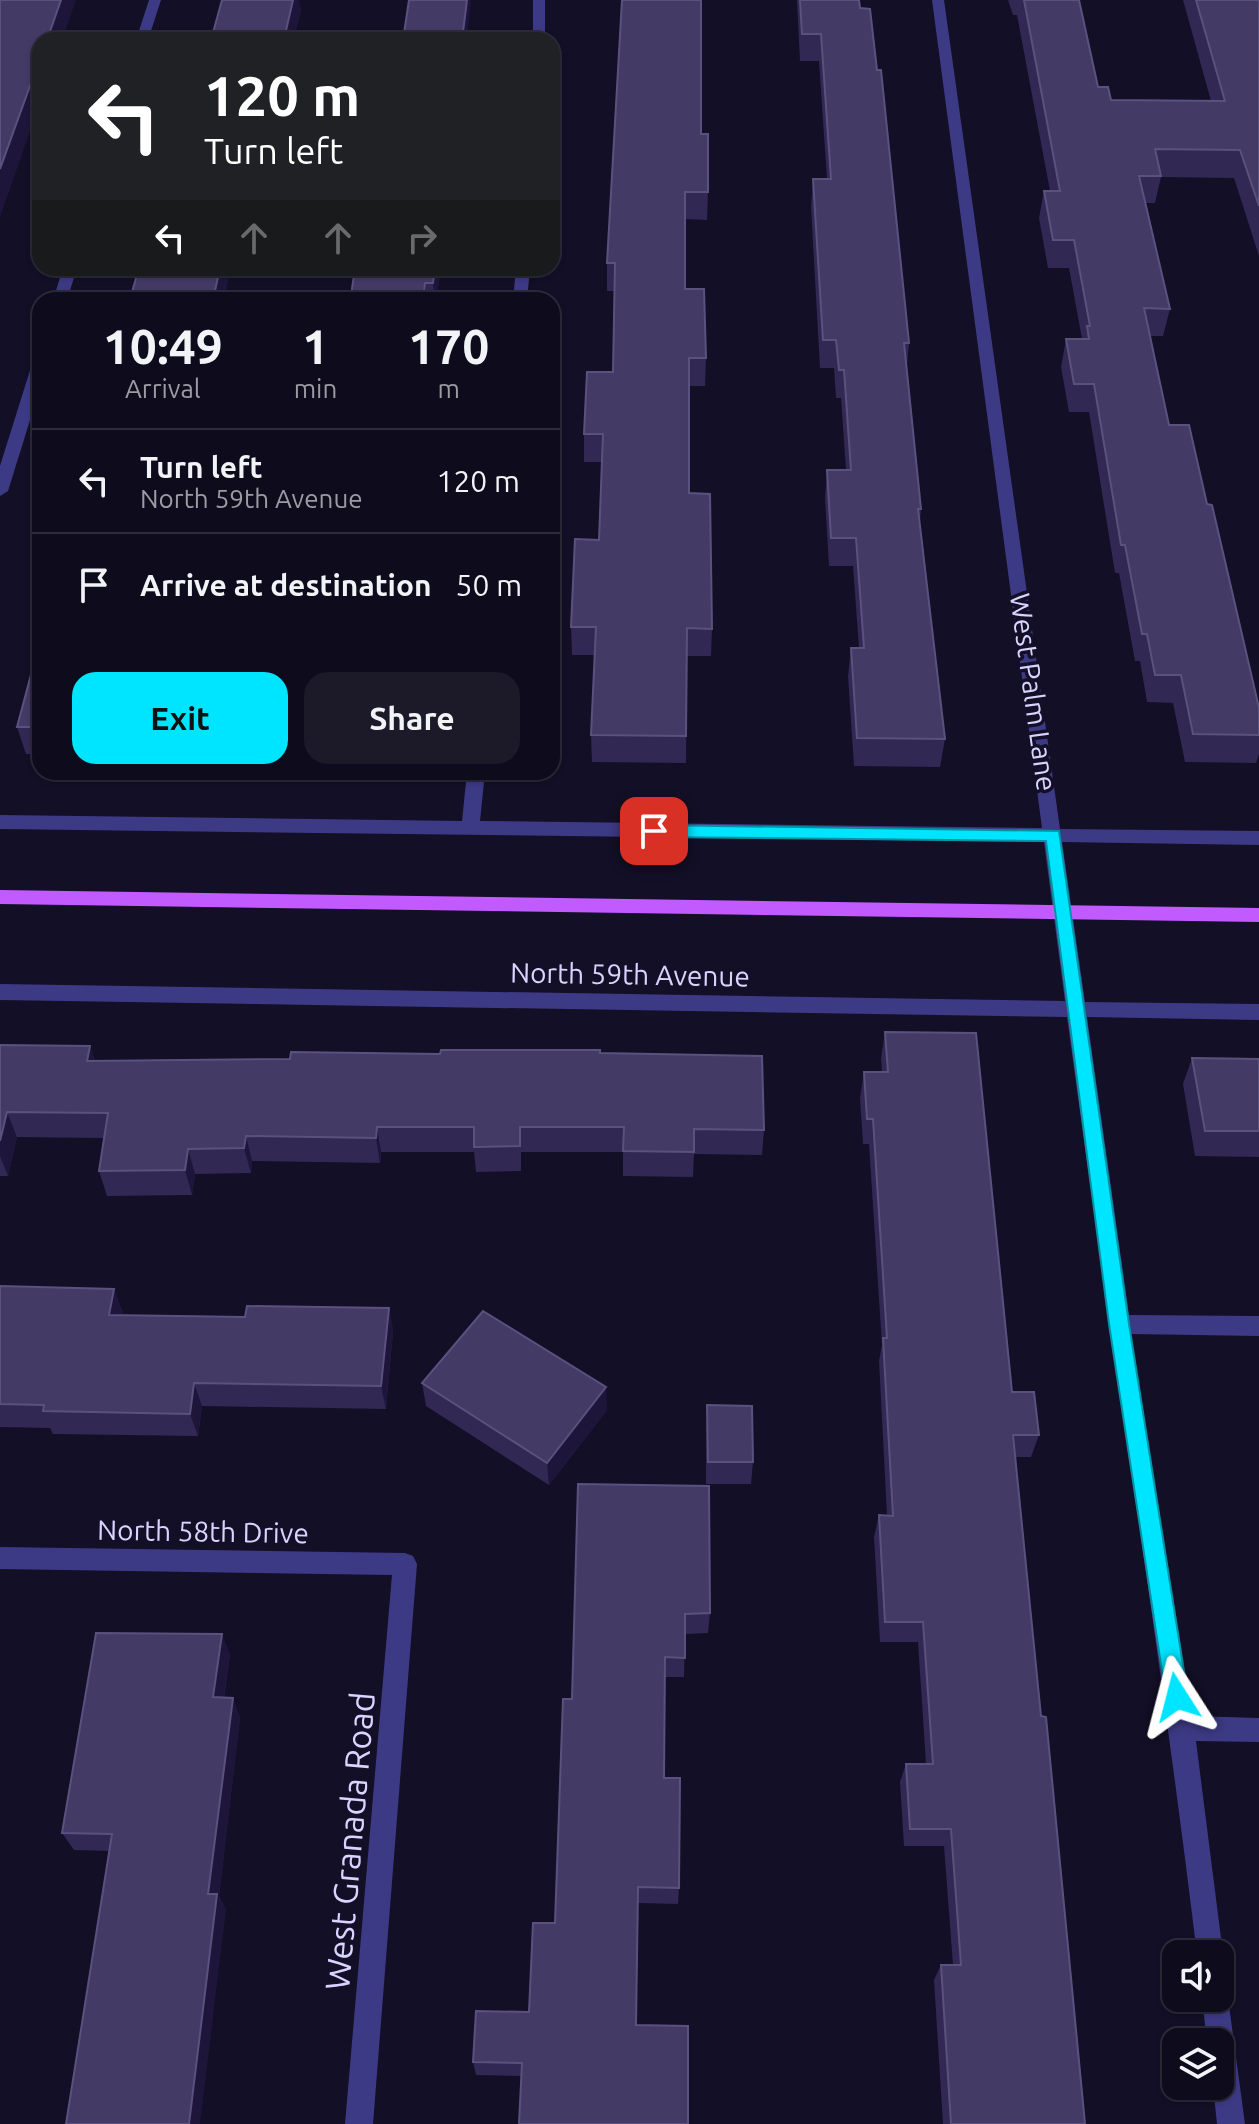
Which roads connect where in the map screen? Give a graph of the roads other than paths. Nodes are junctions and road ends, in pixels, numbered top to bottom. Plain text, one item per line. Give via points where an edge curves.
1 (155, 0) edge
2 (539, 0) edge
3 (938, 0) edge
4 (145, 32) edge
5 (539, 32) edge
6 (32, 389) edge
7 (0, 491) edge
8 (475, 780) edge
9 (0, 822) edge
10 (470, 829) junction
11 (1053, 835) junction
12 (1259, 838) edge
13 (0, 897) edge
14 (1063, 911) junction
15 (1259, 915) edge
16 (0, 992) edge
17 (1076, 1009) junction
18 (1259, 1012) edge
19 (1119, 1324) junction
20 (1259, 1326) edge
21 (0, 1558) edge
22 (405, 1564) joint
23 (1182, 1728) junction
24 (1259, 1730) edge
25 (1208, 1940) edge
26 (1217, 2012) edge
27 (359, 2124) edge
28 (1231, 2124) edge

1 - 4 street
2 - 5 street
3 - 11 street, West Palm Lane
6 - 7 street
8 - 10 street
9 - 10 street
10 - 11 street
11 - 12 street
11 - 14 street, West Palm Lane
13 - 14 main road
14 - 15 main road
14 - 17 street, West Palm Lane
16 - 17 street, North 59th Avenue
17 - 18 street, North 59th Avenue
17 - 19 street, West Palm Lane
19 - 20 street
19 - 23 street, West Palm Lane
21 - 22 street, North 58th Drive
22 - 27 street, West Granada Road
23 - 24 street
23 - 25 street, West Palm Lane
26 - 28 street

